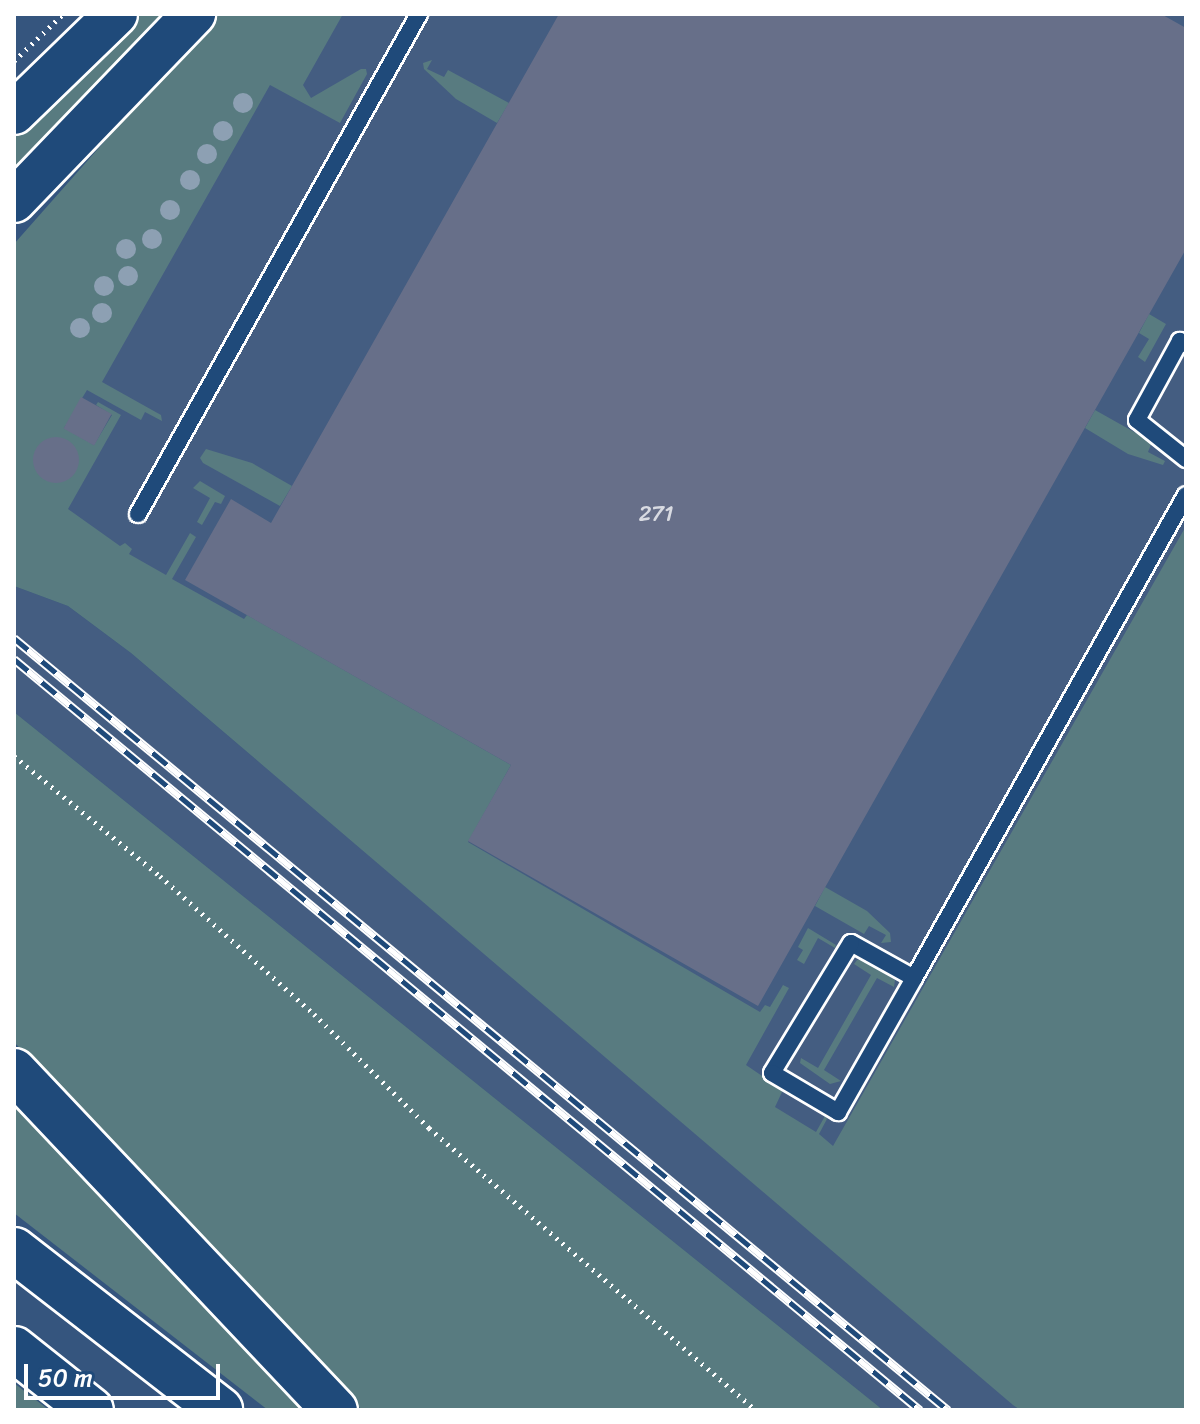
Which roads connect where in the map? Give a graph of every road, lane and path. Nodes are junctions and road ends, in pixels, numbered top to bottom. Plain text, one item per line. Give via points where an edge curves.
1 (63, 14) edge
2 (116, 14) edge
3 (194, 14) edge
4 (419, 14) edge
5 (14, 61) edge
6 (14, 113) edge
7 (14, 201) edge
8 (1186, 344) edge
9 (1186, 459) edge
10 (1186, 495) edge
11 (138, 514) dead end
12 (14, 756) edge
13 (914, 978) junction
14 (14, 1071) edge
15 (14, 1250) edge
16 (14, 1349) edge
17 (91, 1410) edge
18 (220, 1410) edge
19 (335, 1410) edge
20 (756, 1410) edge

1 - 5 path
2 - 6 main road
3 - 7 main road
4 - 11 lane
8 - 9 lane via 1180,341 1137,420
10 - 13 lane
12 - 20 path via 160,876 314,1014 429,1128
13 - 13 lane via 838,1112 772,1073 851,943
14 - 19 highway
15 - 18 highway
16 - 17 highway

